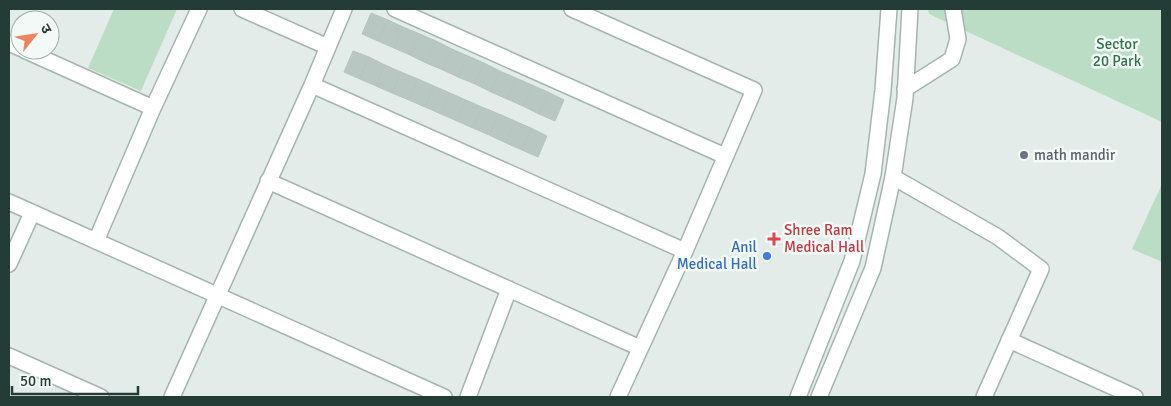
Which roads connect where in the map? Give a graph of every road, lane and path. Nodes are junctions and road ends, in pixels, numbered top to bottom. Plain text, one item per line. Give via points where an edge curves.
1 (199, 9) edge
2 (242, 9) edge
3 (344, 9) edge
4 (395, 9) edge
5 (572, 9) edge
6 (889, 9) edge
7 (910, 9) edge
8 (953, 9) edge
9 (328, 47) junction
10 (46, 60) edge
11 (312, 85) junction
12 (906, 89) junction
13 (153, 108) junction
14 (725, 156) junction
15 (893, 177) junction
16 (268, 181) junction
17 (9, 202) edge
18 (32, 213) junction
19 (96, 241) junction
20 (685, 251) junction
21 (9, 264) edge
22 (509, 289) junction
23 (218, 296) junction
24 (1009, 340) junction
25 (640, 348) junction
26 (9, 356) edge
27 (101, 397) edge
28 (172, 397) edge
29 (444, 397) edge
30 (468, 397) edge
31 (618, 397) edge
32 (798, 397) edge
33 (819, 397) edge
34 (984, 397) edge
35 (1135, 397) edge

1 - 13 street
2 - 9 street
3 - 9 street
4 - 14 street
5 - 14 street via 754,90
6 - 32 street via 874,174 852,261
7 - 12 street
8 - 12 street via 958,38 952,59
9 - 11 street
10 - 13 street
11 - 16 street
11 - 20 street
12 - 15 street
13 - 19 street
14 - 20 street
15 - 24 street via 998,237 1041,269
15 - 33 street via 873,268
16 - 22 street
16 - 23 street
17 - 18 street
18 - 19 street
18 - 21 street
19 - 23 street
20 - 25 street
22 - 25 street
22 - 30 street
23 - 28 street
23 - 29 street
24 - 34 street
24 - 35 street
25 - 31 street
26 - 27 street

